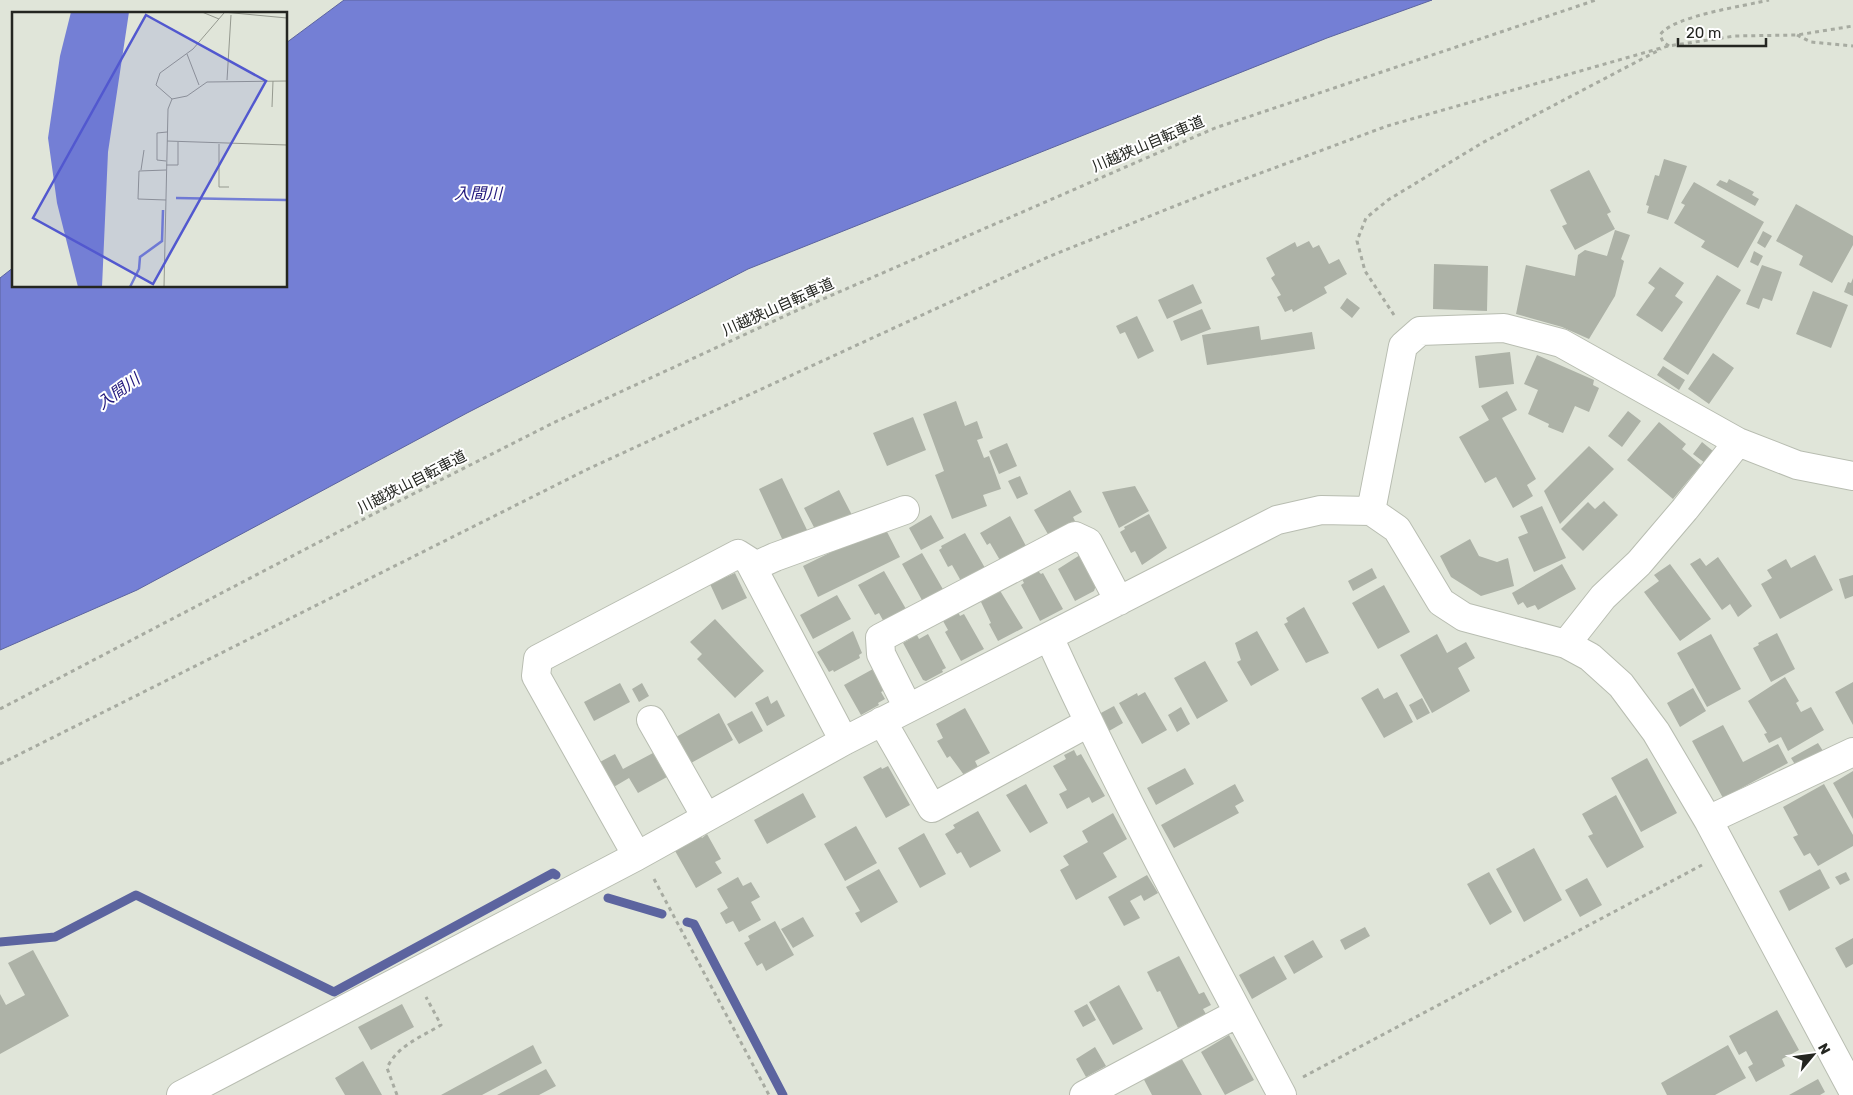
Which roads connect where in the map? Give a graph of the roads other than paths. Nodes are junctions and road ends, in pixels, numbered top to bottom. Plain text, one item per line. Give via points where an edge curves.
1 (1738, 442) junction
2 (1853, 476) edge
3 (905, 510) dead end
4 (1371, 510) junction
5 (753, 567) junction
6 (1119, 601) junction
7 (1049, 637) junction
8 (1566, 644) junction
9 (908, 708) junction
10 (651, 720) dead end
11 (882, 721) junction
12 (1088, 722) junction
13 (844, 741) junction
14 (1853, 752) edge
15 (706, 817) junction
16 (1708, 820) junction
17 (639, 855) junction
18 (1238, 1013) junction
19 (1853, 1091) edge
20 (1281, 1092) edge
21 (181, 1095) edge
22 (1084, 1095) edge

1 - 2 street via 1797,465
1 - 4 street via 1561,343 1504,328 1420,331 1403,346
1 - 8 street via 1686,509 1639,563 1603,597
3 - 5 street
4 - 6 street via 1321,510 1278,520
4 - 8 street via 1397,529 1441,602 1464,618
5 - 13 street
5 - 17 street via 738,554 538,659 536,676
6 - 7 street
6 - 9 street via 1088,542 1075,536 880,638 881,654
7 - 9 street
7 - 12 street
8 - 16 street via 1590,657 1621,685 1656,732
9 - 11 street
10 - 15 street
11 - 12 street via 932,808
11 - 13 street
12 - 18 street
13 - 15 street
14 - 16 street
15 - 17 street
16 - 19 street
17 - 21 street
18 - 20 street
18 - 22 street

